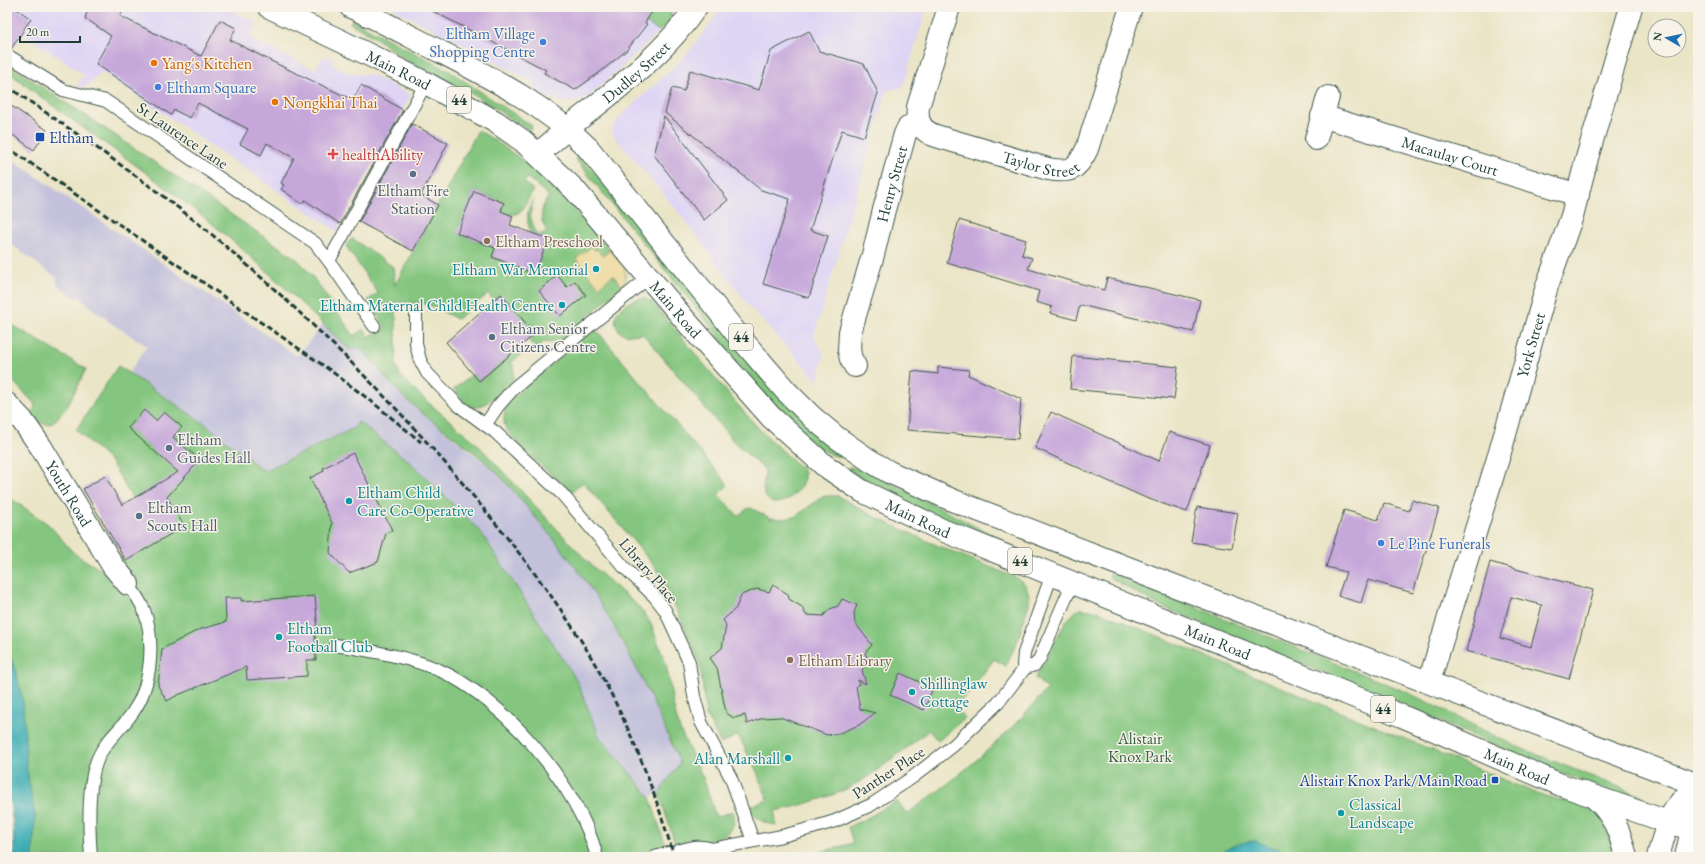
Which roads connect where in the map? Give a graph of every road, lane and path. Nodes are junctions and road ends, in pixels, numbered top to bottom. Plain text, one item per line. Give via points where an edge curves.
1 (351, 7) edge
2 (696, 7) edge
3 (949, 7) edge
4 (1131, 7) edge
5 (1631, 7) edge
6 (272, 8) edge
7 (7, 55) edge
8 (426, 83) junction
9 (918, 120) junction
10 (568, 128) junction
11 (1316, 139) dead end
12 (538, 154) junction
13 (1578, 195) junction
14 (329, 261) junction
15 (649, 277) junction
16 (416, 314) dead end
17 (374, 326) dead end
18 (855, 366) dead end
19 (7, 404) edge
20 (485, 425) junction
21 (869, 460) junction
22 (824, 465) junction
23 (1074, 548) junction
24 (1052, 574) junction
25 (1073, 582) junction
26 (128, 584) joint
27 (336, 645) dead end
28 (1025, 668) junction
29 (1429, 682) junction
30 (1698, 786) edge
31 (1594, 798) junction
32 (1698, 803) edge
33 (1668, 822) junction
34 (1695, 830) edge
35 (753, 841) junction
36 (712, 850) junction
37 (91, 857) edge
38 (597, 857) edge
39 (655, 857) edge
40 (701, 857) edge
41 (1626, 857) edge
42 (1658, 857) edge
43 (1686, 857) edge

1 - 10 main road, Main Road / 44 via 493,79 534,103
2 - 10 main road, Dudley Street via 663,49
3 - 9 main road via 920,103
4 - 9 main road, Taylor Street via 1087,149 1072,169 1048,169 936,136 921,127
5 - 13 main road, York Street
6 - 8 main road, Main Road / 44
7 - 14 lane, St Laurence Lane via 63,90 106,102 315,243
8 - 12 main road, Main Road / 44 via 509,130
8 - 14 lane
9 - 18 main road, Henry Street via 905,134 850,332 849,350
10 - 12 main road, Dudley Street
10 - 21 main road, Main Road / 44 via 588,148 786,391 836,437
11 - 13 main road, Macaulay Court via 1325,107
12 - 15 main road, Main Road / 44 via 578,194
13 - 29 main road, York Street via 1547,286 1500,452
14 - 17 lane, St Laurence Lane
15 - 20 lane via 514,388
15 - 22 main road, Main Road / 44 via 771,417
16 - 20 lane, Library Place via 416,344 427,373 458,405
19 - 26 main road, Youth Road via 33,435 113,566
20 - 35 lane, Library Place via 562,494 624,567 665,610 689,662 701,722 732,778
21 - 22 main road
21 - 23 main road, Main Road / 44 via 910,482
22 - 24 main road, Main Road / 44 via 862,491 911,515
23 - 24 main road via 1061,558
23 - 25 main road via 1076,565
23 - 29 main road, Main Road / 44
24 - 25 main road, Main Road / 44
24 - 28 lane via 1024,653
25 - 28 lane, Panther Place via 1040,660
25 - 31 main road, Main Road / 44 via 1402,716
26 - 37 lane via 144,610 150,657 140,702 104,746 97,759 91,796
27 - 38 lane via 421,663 482,695 534,747 564,785 583,816
28 - 35 lane, Panther Place via 998,703 969,731 934,762 871,805 835,821 782,836
29 - 30 main road, Main Road / 44
30 - 33 main road via 1680,802
31 - 33 main road, Main Road / 44
31 - 41 main road via 1614,819
32 - 34 main road
33 - 34 main road, Main Road / 44
33 - 42 main road
34 - 43 main road
35 - 36 lane, Panther Place
36 - 39 lane, Panther Place via 703,846 694,847
36 - 40 lane, Panther Place

